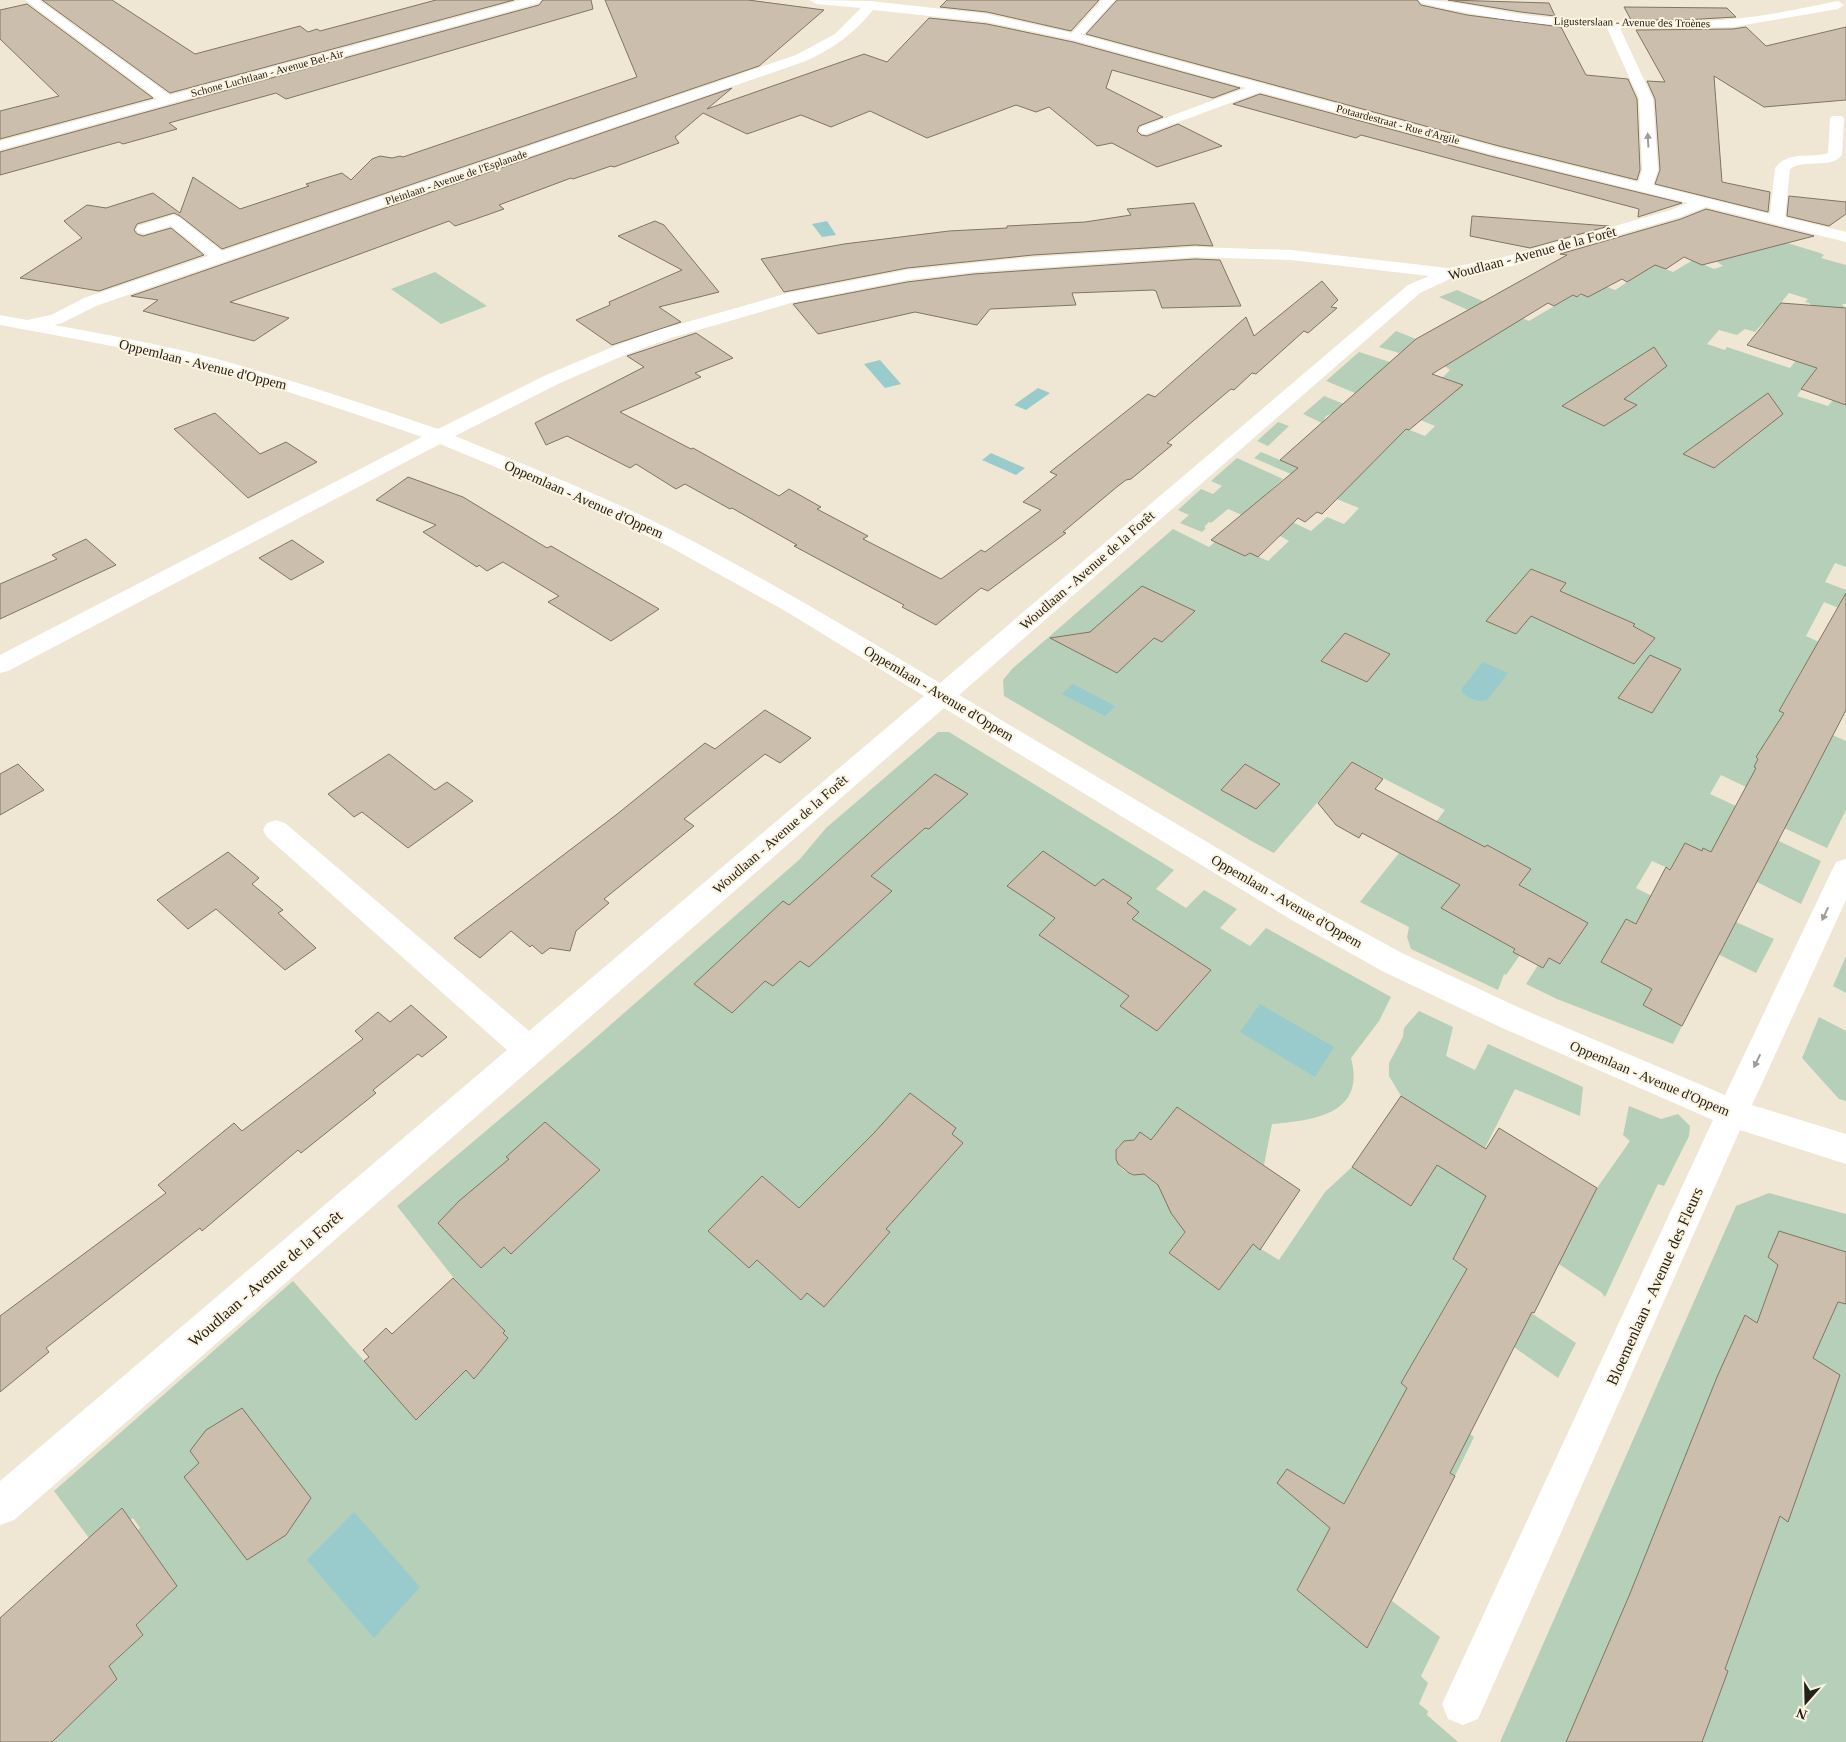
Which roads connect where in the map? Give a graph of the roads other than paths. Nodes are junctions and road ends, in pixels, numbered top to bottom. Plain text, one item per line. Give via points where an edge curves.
1 (31, 0) edge
2 (535, 0) edge
3 (819, 0) edge
4 (909, 0) edge
5 (1109, 0) edge
6 (1425, 0) edge
7 (1812, 0) edge
8 (1842, 4) edge
9 (870, 5) junction
10 (950, 13) junction
11 (1612, 24) junction
12 (1075, 37) junction
13 (1260, 87) junction
14 (168, 100) junction
15 (1836, 119) dead end
16 (1146, 130) dead end
17 (0, 146) edge
18 (1644, 188) junction
19 (1705, 202) junction
20 (1777, 220) junction
21 (144, 229) dead end
22 (1846, 237) edge
23 (221, 258) junction
24 (1449, 273) junction
25 (0, 320) edge
26 (27, 324) junction
27 (0, 327) edge
28 (439, 436) junction
29 (0, 665) edge
30 (942, 696) junction
31 (276, 830) dead end
32 (1846, 870) edge
33 (529, 1050) junction
34 (1732, 1113) junction
35 (1846, 1149) edge
36 (0, 1506) edge
37 (1463, 1704) dead end

1 - 14 street
2 - 14 street, Schone Luchtlaan - Avenue Bel-Air
3 - 9 street
4 - 10 street
5 - 12 street
6 - 11 street, Ligusterslaan - Avenue des Troènes via 1507,17
7 - 8 street
8 - 11 street, Ligusterslaan - Avenue des Troènes via 1745,22
9 - 10 street
9 - 23 street, Pleinlaan - Avenue de l'Esplanade via 837,40 801,58
10 - 12 street, Potaardestraat - Rue d'Argile via 1016,23
18 -> 11 street via 1650,170 1646,99
12 - 13 street, Potaardestraat - Rue d'Argile
13 - 16 street
13 - 18 street, Potaardestraat - Rue d'Argile
14 - 17 street, Schone Luchtlaan - Avenue Bel-Air
15 - 20 street via 1835,154 1788,163 1783,168
18 - 19 street, Potaardestraat - Rue d'Argile
19 - 20 street, Potaardestraat - Rue d'Argile
19 - 24 street, Woudlaan - Avenue de la Forêt via 1674,214 1506,262
20 - 22 street, Potaardestraat - Rue d'Argile
21 - 23 street via 173,220
23 - 26 street, Pleinlaan - Avenue de l'Esplanade via 90,302 56,319
24 - 28 street via 1289,254 1230,251 974,266 907,275 788,298 665,334 553,379
24 - 30 street, Woudlaan - Avenue de la Forêt via 1414,289
25 - 26 street, Oppemlaan - Avenue d'Oppem
26 - 27 street, Pleinlaan - Avenue de l'Esplanade
26 - 28 street, Oppemlaan - Avenue d'Oppem via 210,363 332,398
28 - 29 street
28 - 30 street, Oppemlaan - Avenue d'Oppem via 563,488 678,542 795,607
30 - 33 street, Woudlaan - Avenue de la Forêt
30 - 34 street, Oppemlaan - Avenue d'Oppem via 1300,911 1392,962 1511,1018
31 - 33 street
32 -> 34 street, Bloemenlaan - Avenue des Fleurs
33 - 36 street, Woudlaan - Avenue de la Forêt
34 - 35 street, Oppemlaan - Avenue d'Oppem
34 - 37 street, Bloemenlaan - Avenue des Fleurs

